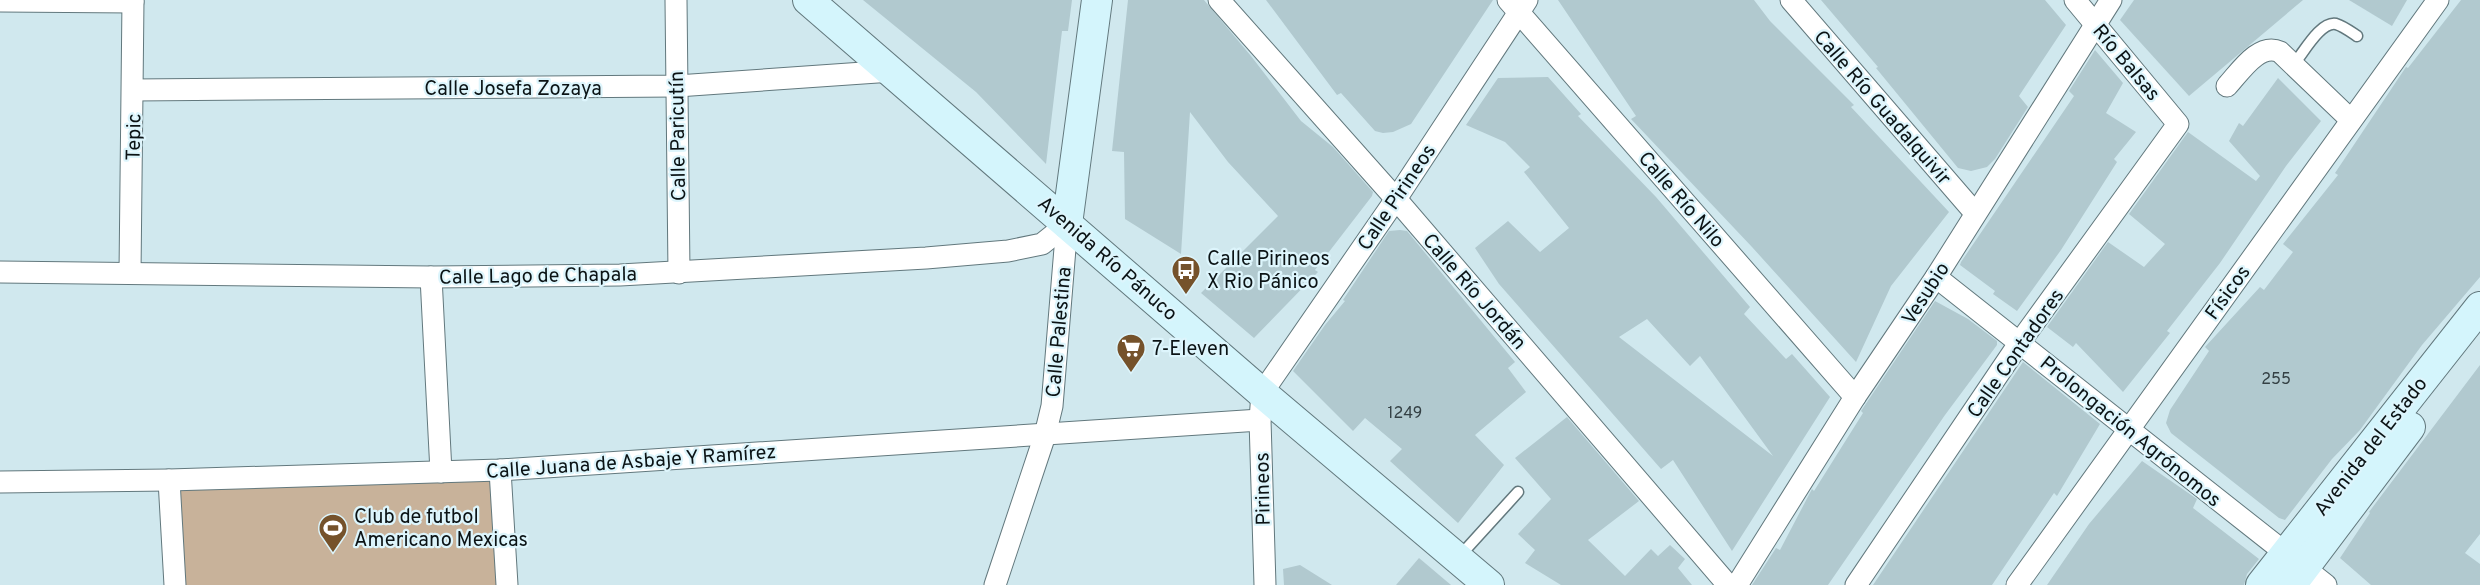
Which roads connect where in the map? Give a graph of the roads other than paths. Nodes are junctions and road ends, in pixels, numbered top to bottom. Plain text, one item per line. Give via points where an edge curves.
1 (676, 0) edge
2 (808, 0) edge
3 (1097, 0) edge
4 (1219, 0) edge
5 (1791, 0) edge
6 (2075, 0) edge
7 (2110, 0) edge
8 (2438, 0) edge
9 (0, 1) edge
10 (133, 1) edge
11 (1518, 4) edge
12 (2095, 23) junction
13 (2357, 36) dead end
14 (2293, 65) junction
15 (892, 71) junction
16 (677, 86) junction
17 (2227, 86) dead end
18 (134, 90) junction
19 (2351, 120) junction
20 (2178, 124) joint
21 (1396, 199) junction
22 (1975, 213) junction
23 (1067, 224) junction
24 (0, 272) edge
25 (130, 273) junction
26 (679, 273) junction
27 (431, 277) junction
28 (1936, 277) junction
29 (2480, 307) edge
30 (2480, 335) edge
31 (2020, 342) junction
32 (1855, 397) junction
33 (1261, 406) junction
34 (2129, 428) junction
35 (1045, 435) junction
36 (500, 470) junction
37 (441, 472) junction
38 (169, 480) junction
39 (0, 482) edge
40 (1518, 492) dead end
41 (1458, 558) junction
42 (2301, 573) edge
43 (175, 585) edge
44 (507, 585) edge
45 (995, 585) edge
46 (1264, 585) edge
47 (1490, 585) edge
48 (1728, 585) edge
49 (1737, 585) edge
50 (1856, 585) edge
51 (2017, 585) edge
52 (2260, 585) edge

1 - 16 street, Calle Paricutín
2 - 15 street, Avenida Río Pánuco
3 - 23 street, Calle Palestina
4 - 21 street, Calle Río Jordán
5 - 22 street, Calle Río Guadalquivir
6 - 12 street, Río Balsas
7 - 12 street, Vesubio
8 - 19 street, Físicos
9 - 10 street
10 - 18 street, Tepic
11 - 21 street, Calle Pirineos
11 - 32 street, Calle Río Nilo
12 - 20 street, Río Balsas
12 - 22 street, Vesubio
13 - 14 lane via 2337,24 2327,24
14 - 17 street via 2272,48 2262,50
14 - 19 street
15 - 16 street, Calle Josefa Zozaya
15 - 23 street, Avenida Río Pánuco
16 - 18 street, Calle Josefa Zozaya
16 - 26 street, Calle Paricutín
18 - 25 street, Tepic
19 - 34 street, Físicos
20 - 31 street, Calle Contadores
21 - 33 street, Calle Pirineos
21 - 48 street, Calle Río Jordán
22 - 28 street, Vesubio
23 - 26 street, Calle Lago de Chapala via 1042,244 1008,251
23 - 33 street, Avenida Río Pánuco
23 - 35 street, Calle Palestina via 1056,369
24 - 25 street, Calle Lago de Chapala
25 - 27 street, Calle Lago de Chapala
26 - 27 street, Calle Lago de Chapala
27 - 37 street
28 - 31 street, Prolongación Agrónomos
28 - 32 street, Vesubio
29 - 42 street, Avenida del Estado
30 - 42 street, Avenida del Estado
31 - 34 street, Prolongación Agrónomos
31 - 50 street, Calle Contadores
32 - 49 street, Vesubio
33 - 35 street, Calle Juana de Asbaje Y Ramírez
33 - 41 street, Avenida Río Pánuco
33 - 46 street, Pirineos
34 - 42 street, Prolongación Agrónomos
34 - 51 street, Físicos
35 - 36 street, Calle Juana de Asbaje Y Ramírez
35 - 45 street, Calle Palestina
36 - 37 street, Calle Juana de Asbaje Y Ramírez
36 - 44 street
37 - 38 street, Calle Juana de Asbaje Y Ramírez
38 - 39 street, Calle Juana de Asbaje Y Ramírez
38 - 43 street
40 - 41 lane
41 - 47 street, Avenida Río Pánuco
42 - 52 street, Avenida del Estado

